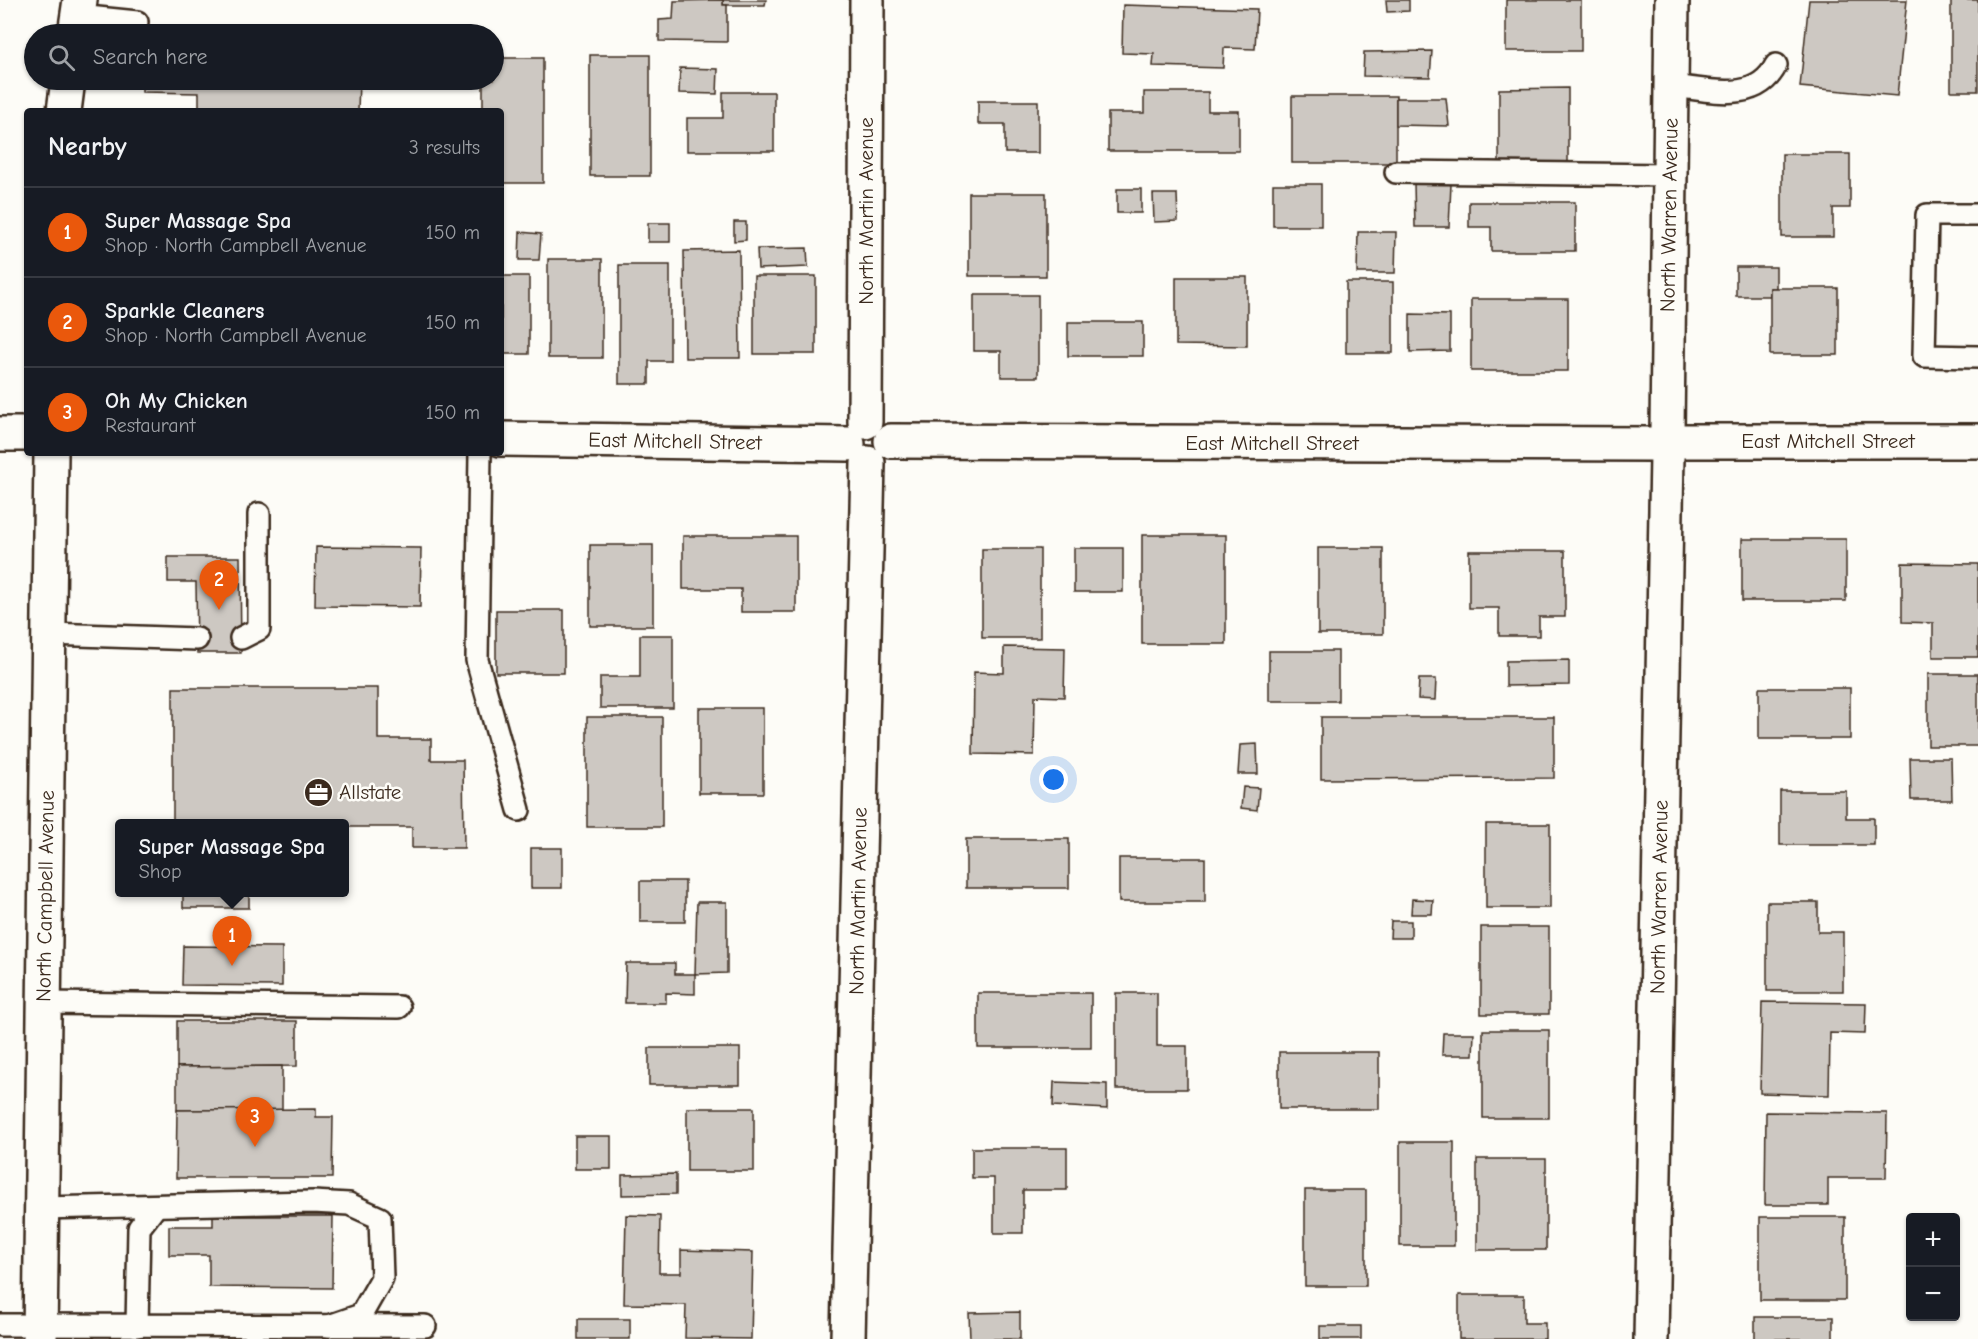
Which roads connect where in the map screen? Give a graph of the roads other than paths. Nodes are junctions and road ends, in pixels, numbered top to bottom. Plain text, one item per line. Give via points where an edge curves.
1 (867, 0) edge
2 (1672, 0) edge
3 (78, 17) edge
4 (137, 22) dead end
5 (1776, 65) dead end
6 (1671, 86) junction
7 (67, 90) edge
8 (64, 108) edge
9 (1396, 172) dead end
10 (1670, 175) junction
11 (1978, 215) edge
12 (1978, 357) edge
13 (0, 434) edge
14 (24, 434) edge
15 (504, 439) edge
16 (1978, 441) edge
17 (868, 443) junction
18 (1666, 443) junction
19 (51, 456) edge
20 (480, 456) edge
21 (259, 514) dead end
22 (49, 634) junction
23 (241, 638) dead end
24 (197, 639) dead end
25 (519, 810) dead end
26 (44, 1004) junction
27 (399, 1007) dead end
28 (156, 1206) junction
29 (41, 1208) junction
30 (0, 1325) edge
31 (136, 1326) junction
32 (329, 1326) junction
33 (425, 1326) dead end
34 (40, 1332) edge
35 (848, 1339) edge
36 (1651, 1339) edge

1 - 17 street, North Martin Avenue
2 - 6 street, North Warren Avenue
3 - 4 lane
5 - 6 lane via 1770,78 1744,92
6 - 10 street, North Warren Avenue
7 - 8 street
9 - 10 lane
10 - 18 street, North Warren Avenue
11 - 12 lane via 1927,215 1924,356
13 - 14 street
15 - 17 street, East Mitchell Street
16 - 18 street, East Mitchell Street
17 - 18 street, East Mitchell Street
17 - 35 street, North Martin Avenue
18 - 36 street, North Warren Avenue
19 - 22 street, North Campbell Avenue
20 - 25 lane via 477,660
21 - 23 lane via 259,629
22 - 24 lane
22 - 26 street, North Campbell Avenue
26 - 27 lane
26 - 29 street, North Campbell Avenue
28 - 29 lane
28 - 31 lane via 139,1228
28 - 32 lane via 349,1204 380,1218 382,1278 361,1315
29 - 34 street, North Campbell Avenue
30 - 34 lane
31 - 32 lane
31 - 34 lane
32 - 33 lane

